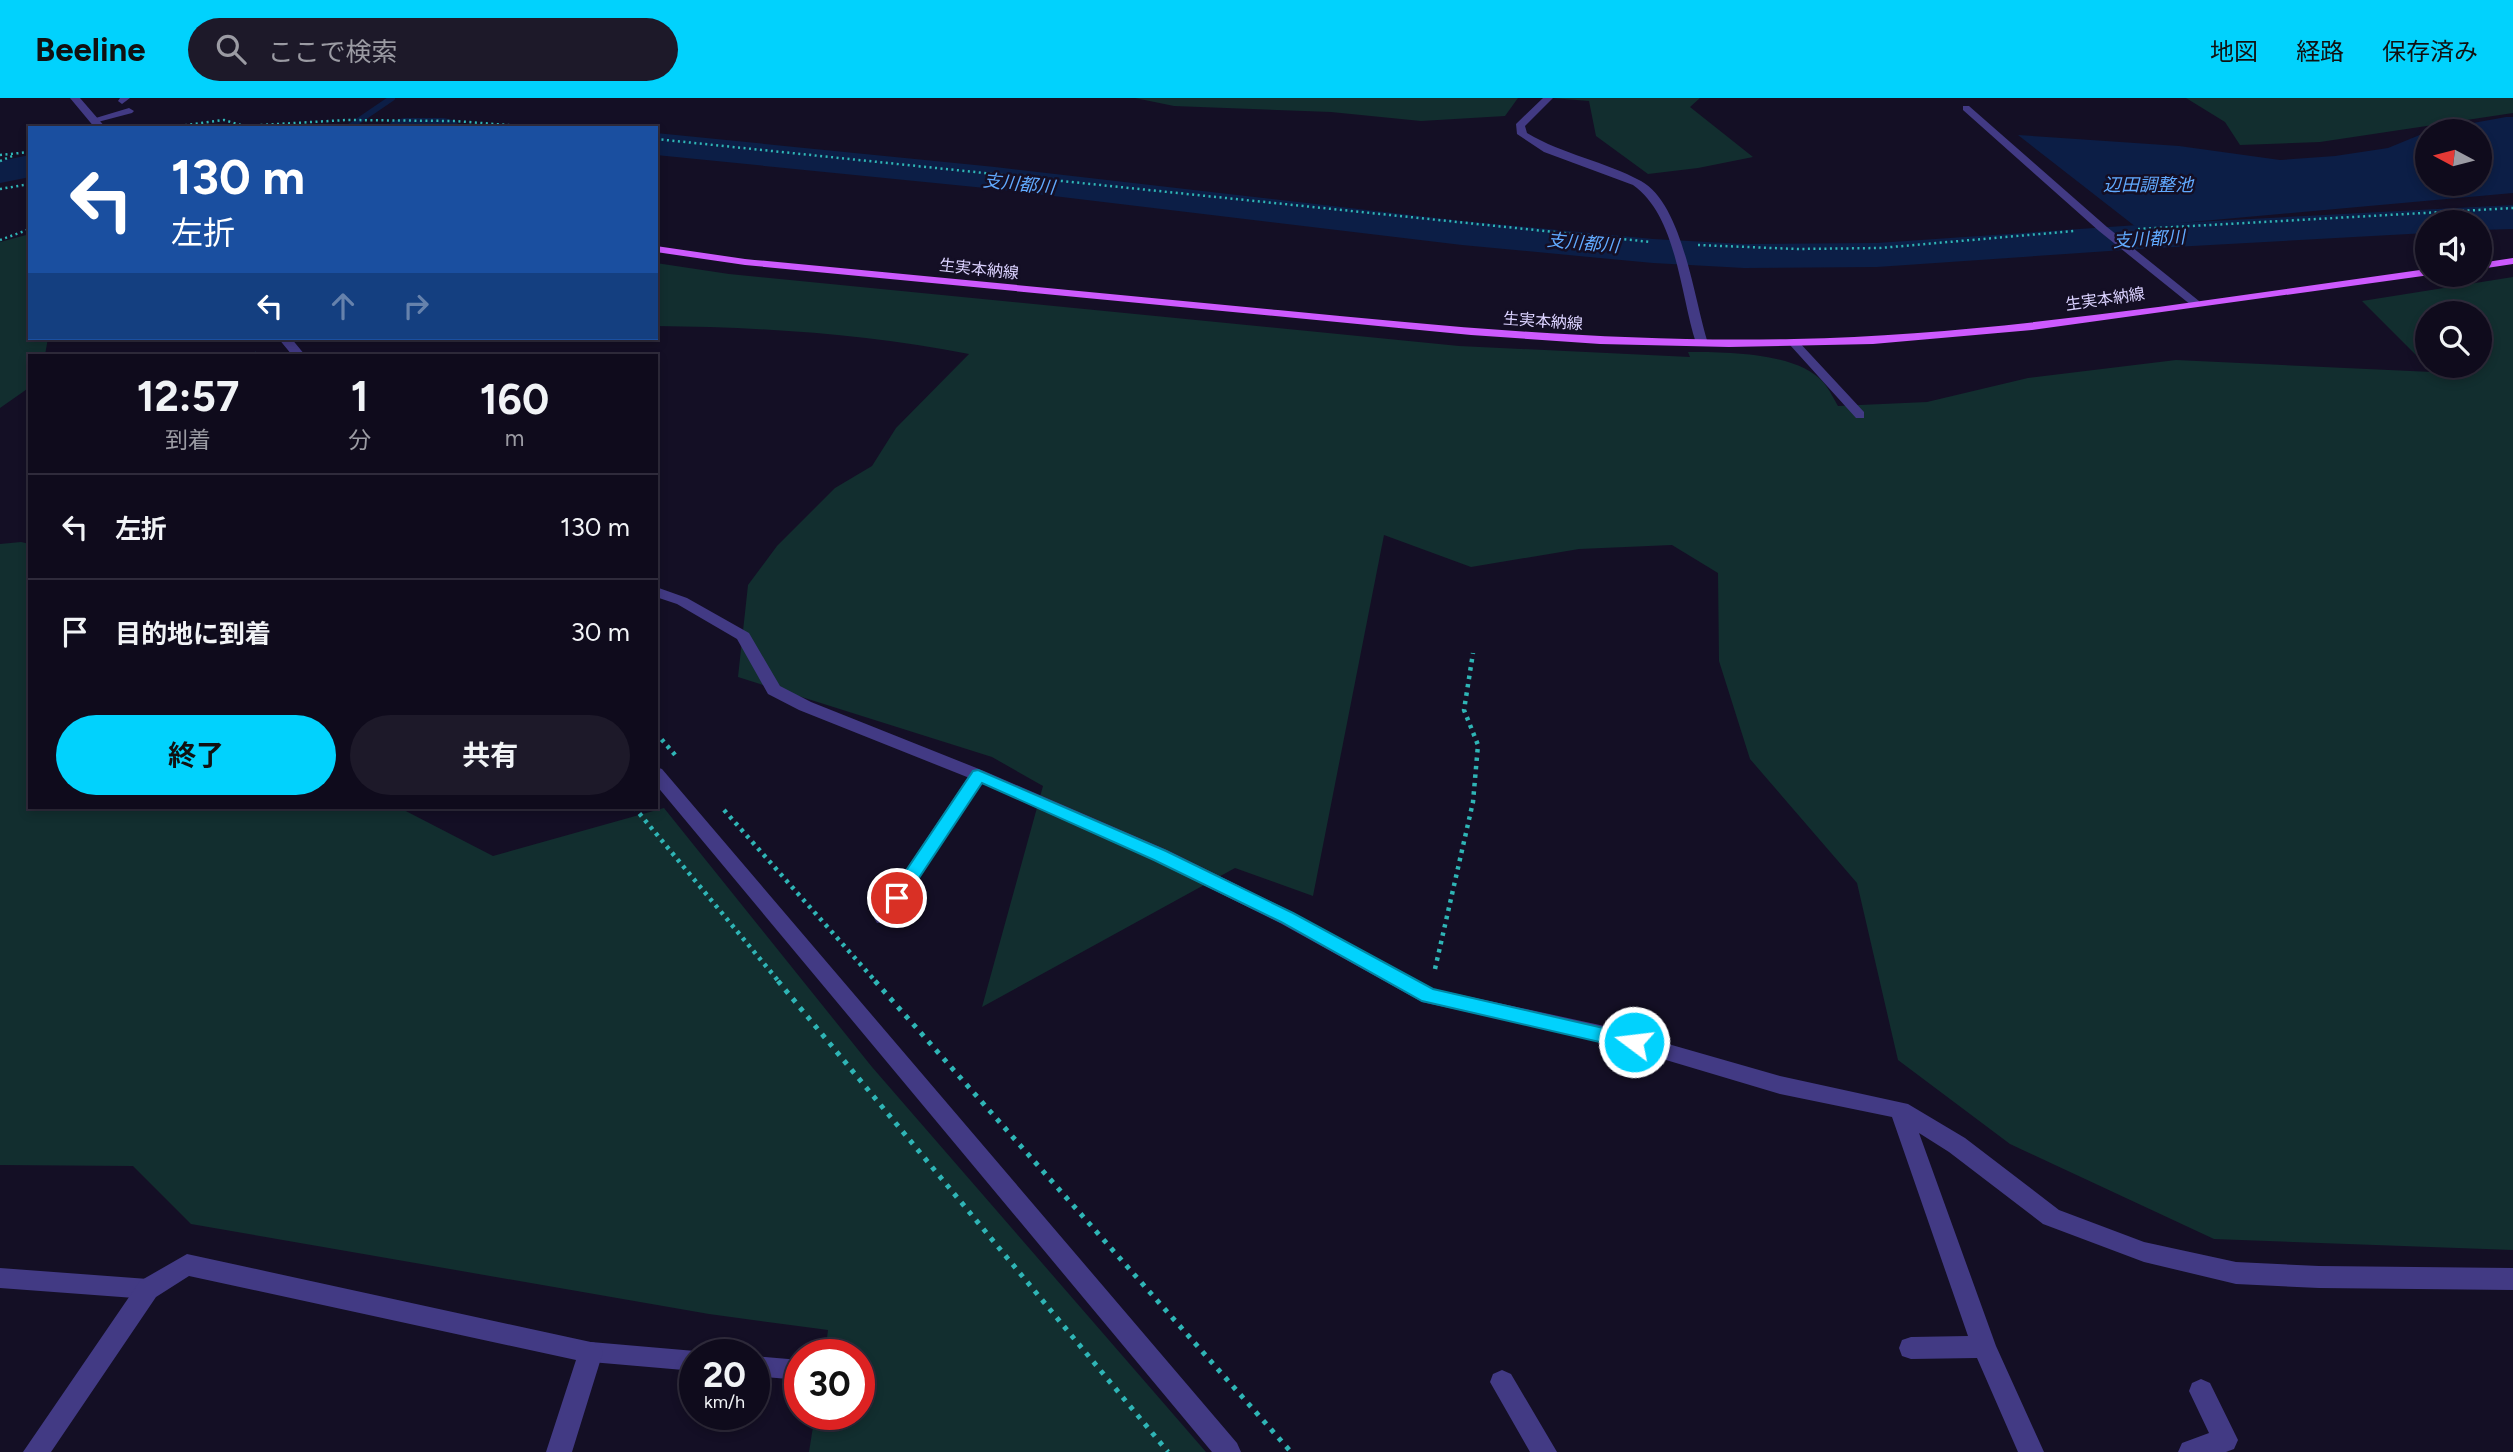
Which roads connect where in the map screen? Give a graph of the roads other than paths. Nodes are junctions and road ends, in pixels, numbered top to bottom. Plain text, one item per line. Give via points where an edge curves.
1 (75, 98) edge
2 (1548, 98) edge
3 (123, 99) edge
4 (1966, 108) dead end
5 (98, 124) edge
6 (658, 249) edge
7 (2513, 261) edge
8 (2492, 264) edge
9 (2415, 274) edge
10 (2196, 303) junction
11 (286, 340) edge
12 (1702, 343) junction
13 (1794, 343) junction
14 (298, 354) edge
15 (1860, 415) dead end
16 (658, 594) edge
17 (658, 775) edge
18 (978, 775) junction
19 (883, 918) dead end
20 (1900, 1110) junction
21 (0, 1278) edge
22 (2513, 1279) edge
23 (148, 1289) junction
24 (1984, 1347) junction
25 (1911, 1348) dead end
26 (591, 1352) junction
27 (679, 1360) edge
28 (1502, 1382) dead end
29 (2201, 1391) dead end
30 (36, 1452) edge
31 (559, 1452) edge
32 (1228, 1452) edge
33 (1544, 1452) edge
34 (2031, 1452) edge
35 (2191, 1452) edge

1 - 5 street
2 - 12 street via 1520,126 1522,134 1548,150 1650,192 1678,245
3 - 5 street via 131,114
4 - 10 lane via 2102,229
6 - 12 main road, 生実本納線 via 1387,325
7 - 8 main road
9 - 10 main road, 生実本納線
10 - 13 main road, 生実本納線 via 1895,339
11 - 14 street
12 - 13 main road, 生実本納線
13 - 15 lane
16 - 18 street via 682,601 743,636 774,690
17 - 32 street
18 - 19 lane
18 - 20 street via 1160,855 1429,996 1609,1035 1780,1085
20 - 22 street via 1957,1146 2051,1217 2144,1252 2236,1273
20 - 24 street
21 - 23 lane
23 - 26 street via 187,1265
23 - 30 street
24 - 25 street
24 - 34 street
26 - 27 lane
26 - 31 street
28 - 33 street
29 - 35 street via 2225,1440

